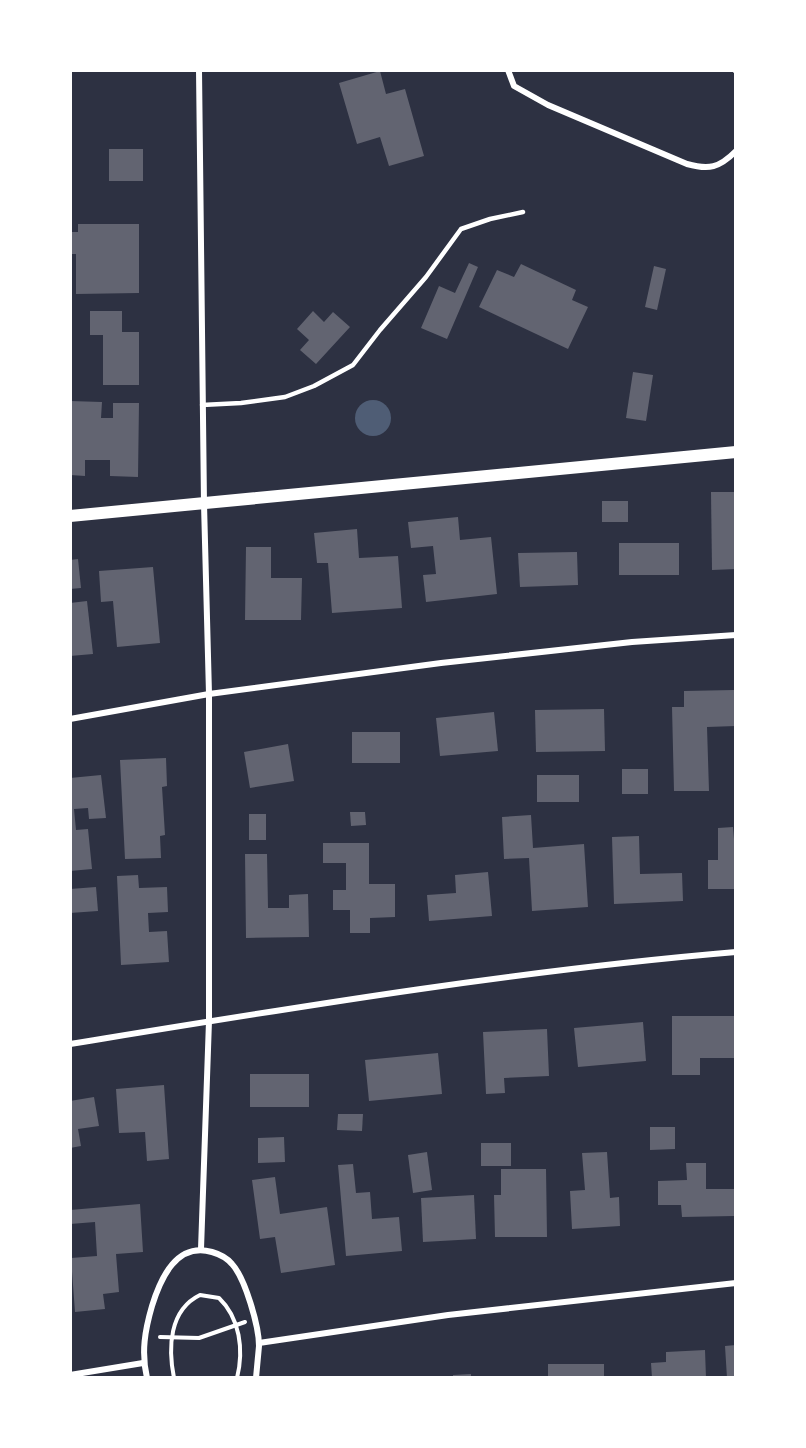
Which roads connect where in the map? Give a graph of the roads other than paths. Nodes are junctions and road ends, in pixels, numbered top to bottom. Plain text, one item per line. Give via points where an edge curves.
1 (199, 70) edge
2 (508, 70) edge
3 (735, 151) edge
4 (523, 212) dead end
5 (202, 405) junction
6 (735, 452) edge
7 (204, 504) junction
8 (70, 516) edge
9 (735, 634) edge
10 (209, 694) junction
11 (70, 719) edge
12 (735, 952) edge
13 (209, 1021) junction
14 (70, 1044) edge
15 (201, 1249) junction
16 (735, 1283) edge
17 (259, 1343) junction
18 (143, 1363) junction
19 (70, 1375) edge
20 (147, 1377) edge
21 (256, 1377) edge

1 - 5 street
2 - 3 street via 514,86 548,105 687,164 704,169 725,162
4 - 5 lane via 461,229 353,365 285,397
5 - 7 street
6 - 7 main road
7 - 8 main road
7 - 10 street
9 - 10 street via 475,659
10 - 11 street
10 - 13 street
12 - 13 street via 624,962
13 - 14 street
13 - 15 street
15 - 17 street via 219,1254 232,1264 254,1315
15 - 18 street via 183,1254 170,1266 145,1331
16 - 17 street via 448,1315
17 - 21 street
18 - 19 street
18 - 20 street

